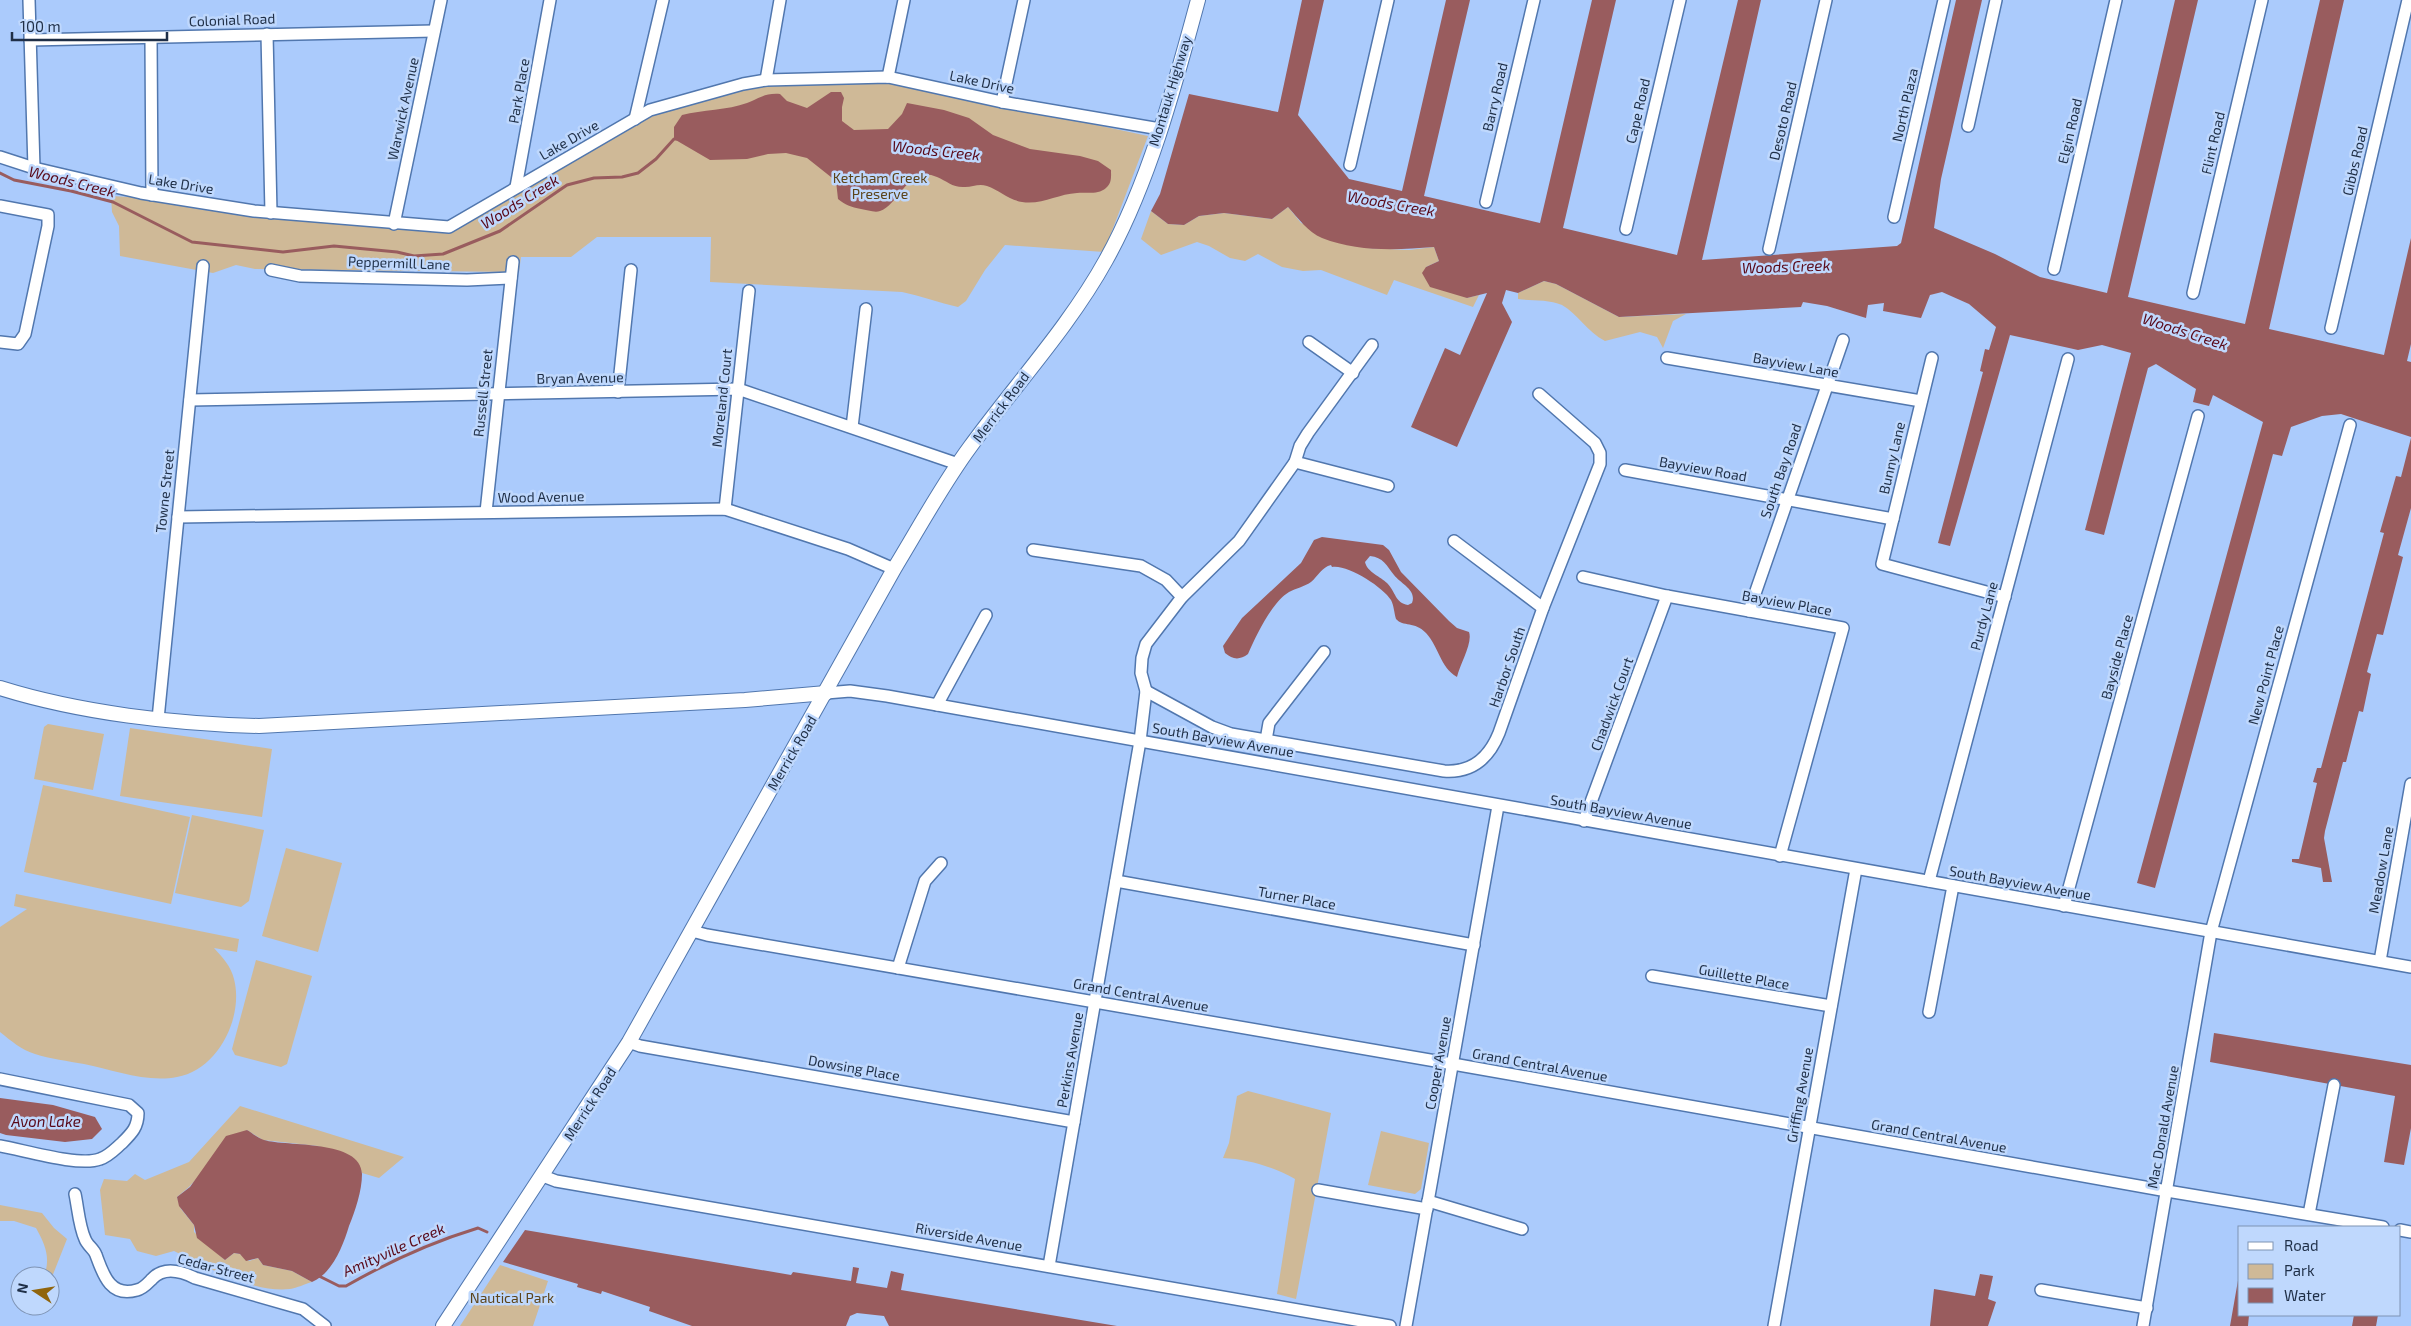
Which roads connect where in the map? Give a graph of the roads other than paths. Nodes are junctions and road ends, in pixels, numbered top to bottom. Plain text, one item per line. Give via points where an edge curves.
1 (29, 0) edge
2 (440, 0) edge
3 (550, 0) edge
4 (663, 0) edge
5 (780, 0) edge
6 (904, 0) edge
7 (1024, 0) edge
8 (1198, 0) edge
9 (1388, 0) edge
10 (1534, 0) edge
11 (1680, 0) edge
12 (1826, 0) edge
13 (1944, 0) edge
14 (1996, 0) edge
15 (2116, 0) edge
16 (2262, 0) edge
17 (2408, 0) edge
18 (434, 31) junction
19 (267, 34) junction
20 (151, 38) junction
21 (30, 40) junction
22 (888, 77) junction
23 (766, 80) junction
24 (1002, 102) junction
25 (634, 119) junction
26 (1968, 126) dead end
27 (1160, 129) junction
28 (0, 157) edge
29 (1350, 165) dead end
30 (34, 168) junction
31 (1142, 182) joint
32 (516, 187) junction
33 (152, 195) junction
34 (1486, 202) dead end
35 (0, 206) edge
36 (271, 212) junction
37 (1894, 217) dead end
38 (394, 224) junction
39 (1626, 229) dead end
40 (1769, 249) dead end
41 (513, 262) dead end
42 (203, 266) dead end
43 (2054, 269) dead end
44 (271, 270) dead end
45 (631, 270) dead end
46 (511, 278) junction
47 (749, 290) dead end
48 (2193, 293) dead end
49 (866, 309) dead end
50 (2331, 328) dead end
51 (1843, 340) dead end
52 (0, 342) edge
53 (1309, 342) dead end
54 (1372, 345) dead end
55 (1667, 358) dead end
56 (1932, 358) dead end
57 (2068, 359) dead end
58 (1352, 372) junction
59 (1826, 386) junction
60 (738, 389) junction
61 (618, 392) junction
62 (498, 394) junction
63 (1539, 394) dead end
64 (190, 400) junction
65 (1921, 401) junction
66 (2198, 416) dead end
67 (2350, 425) dead end
68 (852, 427) junction
69 (1295, 462) junction
70 (958, 464) junction
71 (1625, 470) dead end
72 (1388, 486) dead end
73 (1787, 499) junction
74 (726, 509) junction
75 (486, 512) junction
76 (178, 517) junction
77 (1893, 519) junction
78 (1454, 541) dead end
79 (1033, 550) dead end
80 (894, 569) junction
81 (1583, 577) dead end
82 (1667, 596) junction
83 (1182, 597) junction
84 (2004, 597) junction
85 (1543, 608) junction
86 (1749, 611) junction
87 (986, 615) dead end
88 (1324, 652) dead end
89 (0, 688) edge
90 (1146, 691) junction
91 (826, 693) junction
92 (937, 705) junction
93 (158, 719) junction
94 (1266, 740) junction
95 (1140, 741) junction
96 (2411, 784) edge
97 (1498, 806) junction
98 (1584, 821) junction
99 (1780, 856) junction
100 (941, 863) dead end
101 (1856, 869) junction
102 (1116, 881) junction
103 (1929, 881) junction
104 (1953, 886) junction
105 (2064, 906) junction
106 (692, 931) junction
107 (2212, 932) junction
108 (1474, 946) junction
109 (2380, 961) junction
110 (2411, 967) edge
111 (898, 968) junction
112 (1652, 976) dead end
113 (1095, 1002) junction
114 (1831, 1006) junction
115 (1929, 1012) dead end
116 (629, 1042) junction
117 (1453, 1064) junction
118 (0, 1079) edge
119 (2334, 1085) dead end
120 (1074, 1122) junction
121 (1809, 1128) junction
122 (0, 1146) edge
123 (543, 1176) junction
124 (1318, 1190) dead end
125 (2167, 1192) junction
126 (75, 1194) dead end
127 (1428, 1205) junction
128 (2309, 1214) junction
129 (2376, 1226) edge
130 (1522, 1229) dead end
131 (1049, 1266) junction
132 (2041, 1290) dead end
133 (2147, 1308) junction
134 (325, 1326) edge
135 (442, 1326) edge
136 (1390, 1326) edge
137 (1406, 1326) edge
138 (1774, 1326) edge
139 (2143, 1326) edge

1 - 21 street
2 - 18 street, Warwick Avenue
3 - 32 street, Park Place
4 - 25 street
5 - 23 street
6 - 22 street
7 - 24 street
8 - 27 main road, Montauk Highway
9 - 29 street
10 - 34 street, Barry Road
11 - 39 street, Cape Road
12 - 40 street, Desoto Road
13 - 37 street, North Plaza
14 - 26 street
15 - 43 street, Elgin Road
16 - 48 street, Flint Road
17 - 50 street, Gibbs Road
18 - 19 street, Colonial Road
18 - 38 street, Warwick Avenue
19 - 20 street, Colonial Road
19 - 36 street
20 - 21 street, Colonial Road
20 - 33 street
21 - 30 street
22 - 23 street, Lake Drive
22 - 24 street, Lake Drive
23 - 25 street, Lake Drive via 650,110
24 - 27 street, Lake Drive
25 - 32 street, Lake Drive
27 - 31 main road, Montauk Highway
28 - 30 street, Lake Drive
30 - 33 street, Lake Drive
31 - 70 main road, Merrick Road via 1116,242 1082,298
32 - 38 street, Lake Drive via 449,228
33 - 36 street, Lake Drive
35 - 52 street via 48,215 26,334 18,344
36 - 38 street, Lake Drive
41 - 46 street
42 - 64 street, Towne Street
44 - 46 street, Peppermill Lane via 310,276
45 - 61 street
46 - 62 street, Russell Street
47 - 60 street, Moreland Court
49 - 68 street
51 - 59 street, South Bay Road
53 - 58 street
54 - 58 street, Perkins Avenue
55 - 59 street, Bayview Lane
56 - 65 street, Bunny Lane
57 - 84 street, Purdy Lane
58 - 69 street, Perkins Avenue via 1308,433
59 - 65 street, Bayview Lane
59 - 73 street, South Bay Road
60 - 61 street, Bryan Avenue
60 - 68 street, Bryan Avenue
60 - 74 street, Moreland Court
61 - 62 street, Bryan Avenue
62 - 64 street, Bryan Avenue
62 - 75 street, Russell Street
63 - 85 street, Harbor South via 1595,443 1600,453 1600,464
64 - 76 street, Towne Street
65 - 77 street, Bunny Lane
66 - 105 street, Bayside Place
67 - 107 street, New Point Place
68 - 70 street, Bryan Avenue
69 - 72 street
69 - 83 street, Perkins Avenue via 1239,541
70 - 80 main road, Merrick Road
71 - 73 street, Bayview Road
73 - 77 street, Bayview Road
73 - 86 street, South Bay Road
74 - 75 street, Wood Avenue
74 - 80 street, Wood Avenue via 848,549
75 - 76 street, Wood Avenue
76 - 93 street, Towne Street
77 - 84 street, Bunny Lane via 1882,564
78 - 85 street
79 - 83 street via 1141,566 1166,580
80 - 91 main road, Merrick Road
81 - 82 street, Bayview Place
82 - 86 street, Bayview Place
82 - 98 street, Chadwick Court
83 - 90 street, Perkins Avenue via 1146,644 1141,673
84 - 103 street, Purdy Lane
85 - 94 street, Harbor South via 1494,747 1474,766 1459,772
86 - 99 street, Bayview Place via 1843,628
87 - 92 street
88 - 94 street via 1269,723
89 - 93 main road via 40,700
90 - 94 street, Harbor South via 1212,727
90 - 95 street, Perkins Avenue
91 - 92 street, South Bayview Avenue via 851,691
91 - 93 main road via 259,726
91 - 106 main road, Merrick Road
92 - 95 street, South Bayview Avenue
95 - 97 street, South Bayview Avenue
95 - 102 street, Perkins Avenue
96 - 109 street, Meadow Lane
97 - 98 street, South Bayview Avenue
97 - 108 street, Cooper Avenue
98 - 99 street, South Bayview Avenue
99 - 101 street, South Bayview Avenue
100 - 111 street via 924,881
101 - 103 street, South Bayview Avenue
101 - 114 street, Griffing Avenue
102 - 108 street, Turner Place
102 - 113 street, Perkins Avenue
103 - 104 street, South Bayview Avenue
104 - 105 street, South Bayview Avenue
104 - 115 street
105 - 107 street, South Bayview Avenue
106 - 111 street, Grand Central Avenue
106 - 116 main road, Merrick Road
107 - 109 street, South Bayview Avenue
107 - 125 street, Mac Donald Avenue
108 - 117 street, Cooper Avenue
109 - 110 street, South Bayview Avenue
111 - 113 street, Grand Central Avenue
112 - 114 street, Guillette Place
113 - 117 street, Grand Central Avenue
113 - 120 street, Perkins Avenue
114 - 121 street, Griffing Avenue
116 - 120 street, Dowsing Place
116 - 123 main road, Merrick Road
117 - 121 street, Grand Central Avenue
117 - 127 street, Cooper Avenue
118 - 122 street via 129,1104 138,1113 138,1123 133,1132 99,1160 80,1162
119 - 128 street
120 - 131 street, Perkins Avenue
121 - 125 street, Grand Central Avenue
121 - 138 street, Griffing Avenue
123 - 131 street, Riverside Avenue via 566,1183
123 - 135 main road, Merrick Road
124 - 127 street
125 - 128 street, Grand Central Avenue
125 - 133 street, Mac Donald Avenue
126 - 134 street, Cedar Street via 85,1239 95,1253 104,1279 115,1288 128,1292 138,1290 166,1270 185,1272 195,1278 302,1309
127 - 130 street
127 - 137 street, Cooper Avenue
128 - 129 street, Grand Central Avenue
131 - 136 street, Riverside Avenue
132 - 133 street
133 - 139 street, Mac Donald Avenue

